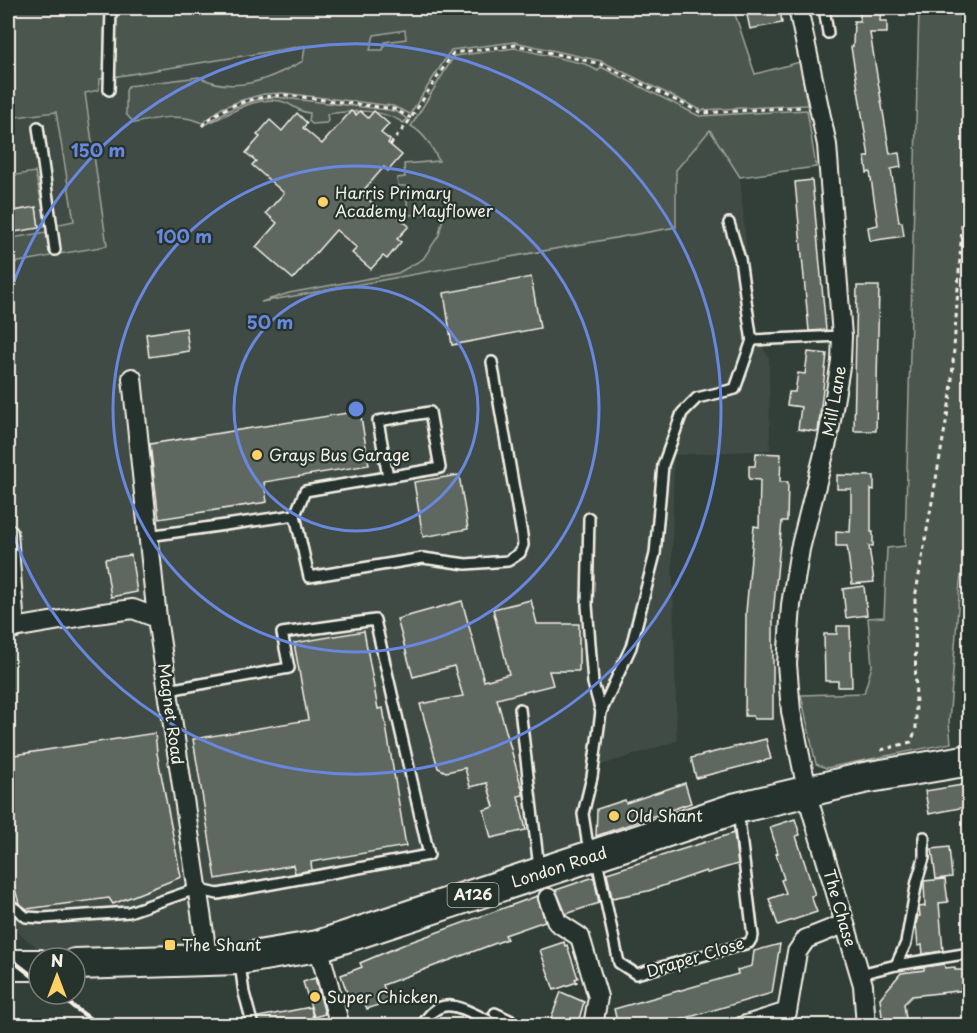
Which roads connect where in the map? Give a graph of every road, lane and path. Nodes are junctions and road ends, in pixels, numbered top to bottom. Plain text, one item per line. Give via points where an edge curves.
1 (111, 8) edge
2 (801, 8) edge
3 (824, 8) edge
4 (828, 33) dead end
5 (109, 90) dead end
6 (969, 105) edge
7 (818, 106) junction
8 (411, 118) junction
9 (202, 126) dead end
10 (38, 127) dead end
11 (390, 145) dead end
12 (729, 223) dead end
13 (55, 250) dead end
14 (842, 336) junction
15 (752, 342) junction
16 (492, 362) dead end
17 (132, 378) dead end
18 (388, 477) junction
19 (295, 515) junction
20 (589, 518) dead end
21 (8, 533) edge
22 (148, 536) junction
23 (157, 618) junction
24 (11, 629) edge
25 (168, 690) junction
26 (520, 709) dead end
27 (601, 712) junction
28 (911, 742) dead end
29 (961, 762) edge
30 (807, 791) junction
31 (737, 808) junction
32 (924, 837) dead end
33 (596, 855) junction
34 (544, 886) junction
35 (196, 889) junction
36 (8, 903) edge
37 (844, 924) junction
38 (318, 946) junction
39 (969, 954) edge
40 (240, 959) junction
41 (207, 961) junction
42 (87, 964) edge
43 (8, 965) edge
44 (27, 965) edge
45 (896, 965) junction
46 (860, 974) junction
47 (788, 1019) edge
48 (253, 1026) edge
49 (340, 1026) edge
50 (422, 1026) edge
51 (522, 1026) edge
52 (593, 1026) edge
53 (743, 1026) edge
54 (866, 1026) edge

1 - 5 lane
2 - 7 street, Mill Lane
3 - 4 lane
6 - 28 path via 951,394 915,598 916,729
7 - 8 path via 702,113 601,64 516,45 453,53
7 - 14 street, Mill Lane via 827,145
8 - 9 path via 394,109 286,95 257,97 224,109
8 - 11 path
10 - 13 lane
12 - 15 lane via 740,259
14 - 15 lane
14 - 30 street, Mill Lane via 828,438 806,521 791,605 787,664 793,723
15 - 27 lane via 735,389 697,398 682,413 663,465 655,554 631,647
16 - 19 lane via 522,535 520,553 514,558 466,564 423,558 309,577
17 - 22 street, Magnet Road
18 - 18 lane via 440,468 430,412 378,421
18 - 19 lane via 304,491
19 - 22 lane
20 - 27 lane via 587,605 593,683
21 - 24 street
22 - 23 street, Magnet Road
23 - 24 street via 133,609
23 - 25 street, Magnet Road
25 - 35 street, Magnet Road
25 - 35 lane via 289,668 282,633 375,620 429,855 218,894
26 - 34 lane
27 - 33 lane via 584,814 587,840
29 - 30 main road, London Road / A126
30 - 31 main road, London Road / A126
30 - 37 street, The Chase
31 - 33 main road, London Road / A126
31 - 33 lane, Draper Close via 753,936 749,943 636,975 619,963
32 - 45 lane via 924,858 906,943
33 - 34 main road, London Road / A126
34 - 38 main road, London Road / A126
34 - 52 street via 557,922 580,937 598,997
35 - 36 lane via 129,912 85,916 26,917
35 - 41 street, Magnet Road
37 - 46 street, The Chase
37 - 47 street via 806,939 797,952
38 - 40 main road, London Road / A126
38 - 49 street
39 - 45 lane
40 - 41 main road, London Road / A126
40 - 48 lane
41 - 42 main road, London Road / A126
43 - 44 main road
45 - 46 lane
46 - 54 street, The Chase
47 - 53 street
50 - 51 lane via 428,1014 446,1005

